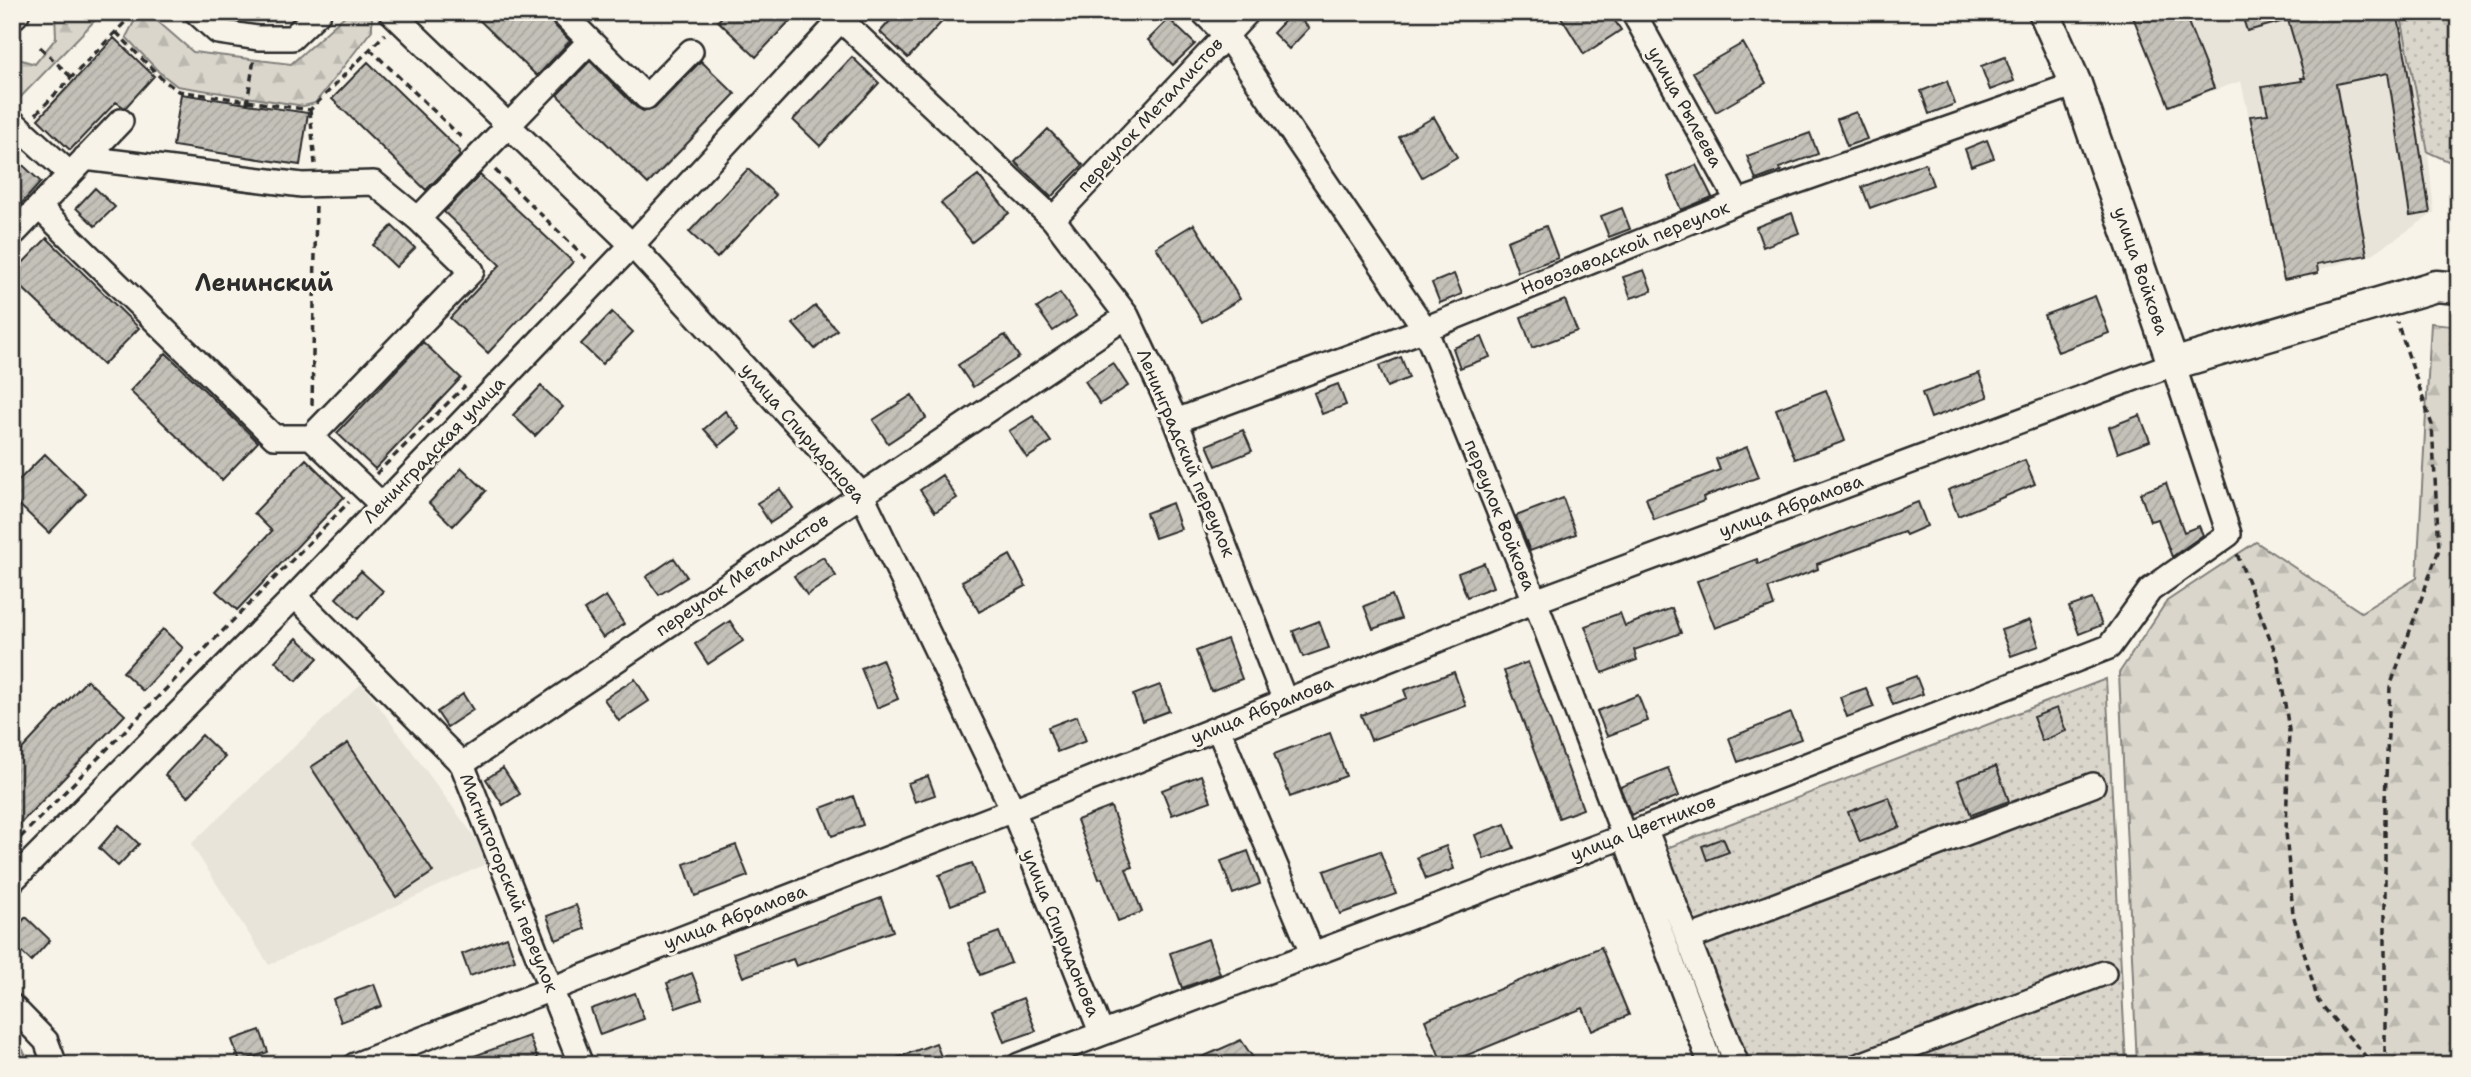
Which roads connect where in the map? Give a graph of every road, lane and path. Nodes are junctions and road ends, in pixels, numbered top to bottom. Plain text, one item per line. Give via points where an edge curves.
1 (135, 12) edge
2 (197, 12) edge
3 (318, 12) edge
4 (561, 12) edge
5 (1203, 12) edge
6 (1248, 12) edge
7 (1633, 12) edge
8 (2043, 12) edge
9 (395, 16) edge
10 (845, 16) edge
11 (116, 32) junction
12 (1226, 35) junction
13 (258, 38) junction
14 (590, 41) junction
15 (40, 47) dead end
16 (691, 51) dead end
17 (71, 78) junction
18 (2076, 84) junction
19 (247, 103) junction
20 (310, 110) junction
21 (121, 121) dead end
22 (508, 124) junction
23 (17, 125) edge
24 (78, 166) junction
25 (316, 184) junction
26 (1738, 202) junction
27 (39, 206) junction
28 (418, 219) junction
29 (1052, 219) junction
30 (15, 232) dead end
31 (632, 245) junction
32 (2459, 288) edge
33 (2390, 299) junction
34 (1127, 316) junction
35 (1425, 329) junction
36 (2173, 364) junction
37 (471, 379) dead end
38 (1176, 421) junction
39 (311, 436) junction
40 (363, 487) junction
41 (862, 495) junction
42 (381, 504) junction
43 (2230, 534) junction
44 (295, 596) junction
45 (1535, 601) junction
46 (1285, 701) junction
47 (1218, 728) junction
48 (462, 764) junction
49 (2094, 785) dead end
50 (1013, 810) junction
51 (1635, 832) junction
52 (12, 846) edge
53 (12, 881) edge
54 (1689, 938) junction
55 (1312, 953) junction
56 (2104, 972) dead end
57 (550, 988) junction
58 (12, 1006) edge
59 (1101, 1032) junction
60 (55, 1065) edge
61 (355, 1065) edge
62 (581, 1065) edge
63 (1019, 1065) edge
64 (1711, 1065) edge
65 (1737, 1065) edge
66 (1860, 1065) edge
67 (2373, 1065) edge
68 (2385, 1065) edge

1 - 11 path
2 - 13 street via 218,32
3 - 13 street via 292,38
4 - 14 street
5 - 12 street, переулок Войкова
6 - 12 street, переулок Металлистов
7 - 26 street, улица Рылеева
8 - 18 main road, улица Войкова
9 - 20 path
9 - 22 street, улица Спиридонова
10 - 29 street, Ленинградский переулок
10 - 31 street, Ленинградская улица
11 - 17 path
11 - 19 path via 178,91
12 - 29 street, переулок Металлистов
12 - 35 street, переулок Войкова
13 - 19 path
14 - 16 street via 646,97
14 - 22 street
15 - 17 path
17 - 23 path
18 - 26 street, Новозаводской переулок
18 - 36 main road, улица Войкова
19 - 20 path
20 - 25 path
21 - 24 street
22 - 28 street
22 - 31 street, улица Спиридонова
23 - 24 street
24 - 25 street
24 - 27 street
25 - 28 street via 374,183
25 - 39 path
26 - 35 street, Новозаводской переулок
27 - 30 street
27 - 39 street via 274,437
28 - 39 street via 472,271
29 - 34 street, Ленинградский переулок
31 - 41 street, улица Спиридонова
31 - 42 street, Ленинградская улица
32 - 33 main road via 2436,286
33 - 36 main road
33 - 68 path via 2432,425 2439,549 2390,687 2385,800
34 - 38 street, Ленинградский переулок
34 - 41 street, переулок Металлистов
35 - 38 street, Новозаводской переулок
35 - 45 street, переулок Войкова
36 - 43 street, улица Войкова
36 - 45 street, улица Абрамова
37 - 40 path
38 - 46 street, Ленинградский переулок
39 - 40 street
40 - 42 street
40 - 52 path
41 - 48 street, переулок Металлистов
41 - 50 street, улица Спиридонова
42 - 44 street, Ленинградская улица
43 - 51 street, улица Цветников via 2150,590 2109,647
43 - 67 path via 2278,659 2288,730 2286,832 2293,914 2318,1001
44 - 48 street, Магнитогорский переулок
44 - 53 street, Ленинградская улица
45 - 46 street, улица Абрамова
45 - 51 street, переулок Войкова
46 - 47 street, улица Абрамова
47 - 50 street, улица Абрамова
47 - 55 street
48 - 57 street, Магнитогорский переулок
49 - 54 street
50 - 57 street, улица Абрамова
50 - 59 street, улица Спиридонова
51 - 54 street
51 - 55 street, улица Цветников
51 - 64 street, переулок Войкова
54 - 65 street
55 - 59 street, улица Цветников
56 - 66 street
57 - 61 street, улица Абрамова
57 - 62 street, Магнитогорский переулок
58 - 60 street via 46,1041
59 - 63 street, улица Цветников

